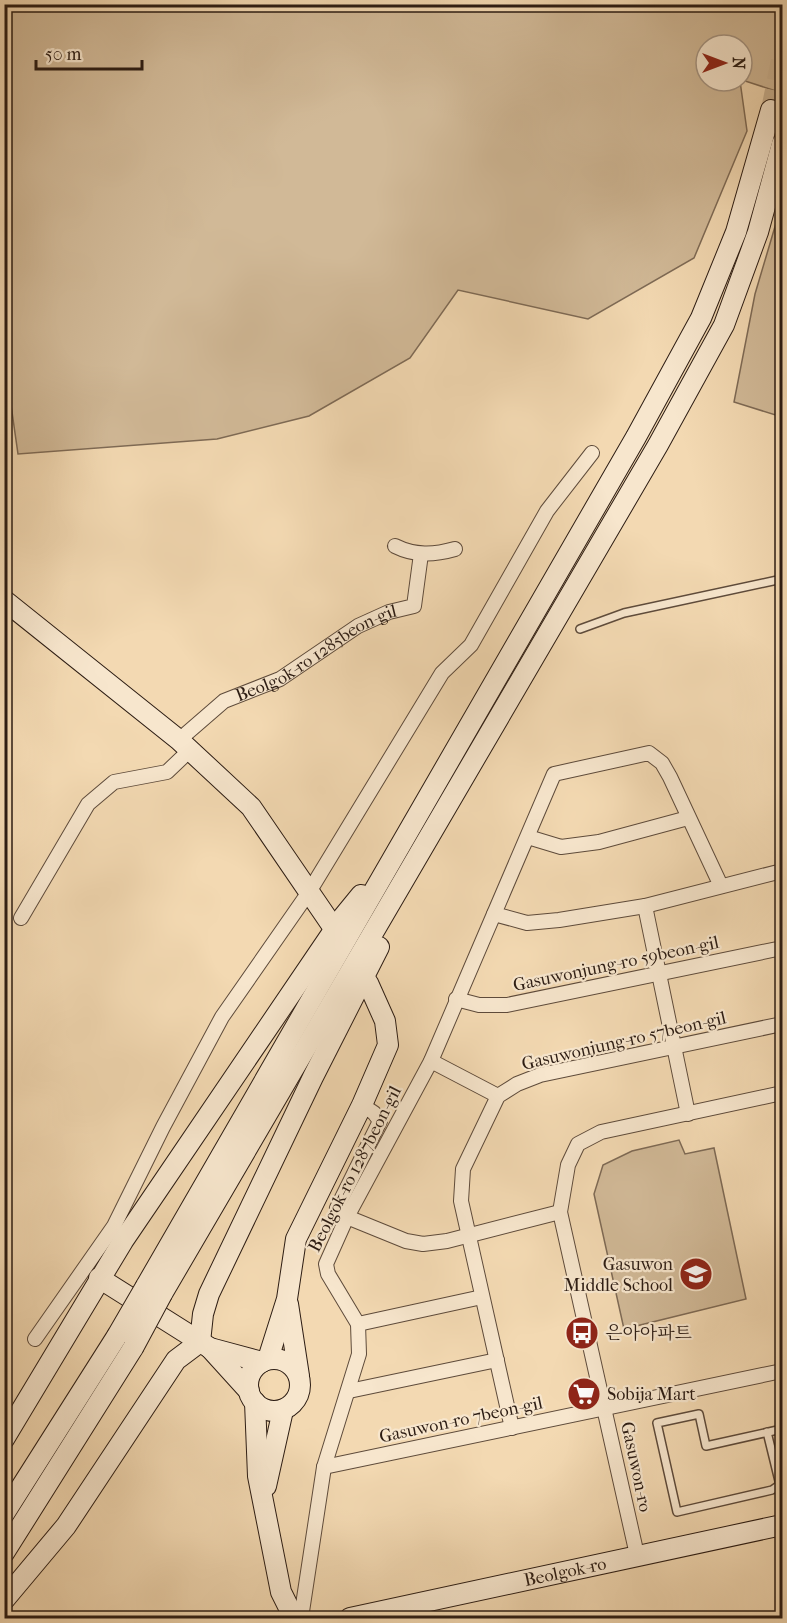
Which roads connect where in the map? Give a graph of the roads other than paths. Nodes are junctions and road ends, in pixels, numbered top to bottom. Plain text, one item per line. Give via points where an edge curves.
1 (771, 110) tunnel mouth
2 (783, 144) edge
3 (592, 453) dead end
4 (395, 546) dead end
5 (455, 549) dead end
6 (421, 554) junction
7 (783, 579) edge
8 (4, 600) edge
9 (580, 629) dead end
10 (184, 745) junction
11 (688, 818) junction
12 (528, 837) junction
13 (399, 848) junction
14 (783, 871) edge
15 (408, 874) junction
16 (720, 886) junction
17 (309, 892) junction
18 (645, 906) junction
19 (494, 914) junction
20 (21, 918) dead end
21 (331, 924) dead end
22 (783, 948) edge
23 (659, 974) junction
24 (369, 983) dead end
25 (456, 999) junction
26 (783, 1024) edge
27 (674, 1046) junction
28 (430, 1061) junction
29 (783, 1093) edge
30 (498, 1096) junction
31 (362, 1106) junction
32 (688, 1114) junction
33 (560, 1212) junction
34 (347, 1217) junction
35 (471, 1234) junction
36 (99, 1278) junction
37 (154, 1290) junction
38 (482, 1297) junction
39 (287, 1299) junction
40 (358, 1324) junction
41 (35, 1340) dead end
42 (125, 1342) junction
43 (205, 1345) junction
44 (497, 1360) junction
45 (265, 1361) junction
46 (783, 1371) edge
47 (299, 1376) junction
48 (349, 1391) junction
49 (252, 1397) junction
50 (605, 1408) junction
51 (283, 1410) junction
52 (512, 1428) junction
53 (783, 1429) edge
54 (767, 1432) junction
55 (4, 1439) edge
56 (324, 1467) junction
57 (781, 1484) edge
58 (263, 1498) junction
59 (4, 1514) edge
60 (783, 1525) edge
61 (4, 1553) edge
62 (637, 1556) junction
63 (4, 1600) edge
64 (294, 1618) edge
65 (302, 1618) edge
66 (350, 1618) edge

1 - 13 main road via 736,232 701,318
2 - 15 main road via 758,232 724,325
3 - 17 street via 547,511 471,645 442,672
4 - 6 street
5 - 6 street
6 - 10 street, Beolgok-ro 1285beon-gil via 414,606 388,612 358,626 280,679 224,701
7 - 9 lane via 624,614
8 - 10 main road
10 - 17 main road via 251,807
10 - 20 street via 167,772 114,782 88,804
11 - 12 street via 599,842 561,847
11 - 12 street, Beolgok-ro 1287beon-gil via 662,763 649,753 554,774
11 - 16 street, Beolgok-ro 1287beon-gil
12 - 19 street, Beolgok-ro 1287beon-gil
13 - 36 main road via 344,917
13 - 37 main road
14 - 16 street
15 - 37 main road
15 - 43 main road via 379,947 209,1294 203,1314
16 - 18 street
17 - 21 main road
17 - 41 street via 222,1017 114,1226
18 - 19 street via 526,923
18 - 23 street
19 - 25 street, Beolgok-ro 1287beon-gil
22 - 23 street, Gasuwonjung-ro 59beon-gil
23 - 25 street, Gasuwonjung-ro 59beon-gil via 507,1005 479,1005
23 - 27 street
24 - 31 main road via 385,1021 388,1045
25 - 28 street, Beolgok-ro 1287beon-gil
26 - 27 street, Gasuwonjung-ro 57beon-gil
27 - 30 street, Gasuwonjung-ro 57beon-gil via 540,1075
27 - 32 street
28 - 30 street
28 - 34 street, Beolgok-ro 1287beon-gil
29 - 32 street, Gasuwon-ro
30 - 35 street via 463,1169 461,1201
31 - 34 street via 380,1121 337,1208
31 - 39 main road via 296,1239
32 - 33 street, Gasuwon-ro via 601,1132 578,1144 568,1165
33 - 35 street
33 - 50 street, Gasuwon-ro
34 - 35 street via 423,1244
34 - 40 street, Beolgok-ro 1287beon-gil via 326,1264
35 - 38 street
36 - 43 main road
36 - 55 main road
37 - 42 main road, bridge
38 - 40 street
38 - 44 street
39 - 45 main road
39 - 47 main road
40 - 48 street, Beolgok-ro 1287beon-gil via 359,1354
42 - 59 main road
42 - 61 main road
43 - 45 main road
43 - 49 main road
43 - 63 main road via 176,1360 66,1526
44 - 48 street
44 - 52 street
45 - 47 main road via 283,1360
45 - 49 main road via 249,1378
46 - 50 street, Gasuwon-ro 7beon-gil
47 - 51 main road via 300,1392
48 - 56 street, Beolgok-ro 1287beon-gil
49 - 51 main road via 267,1410
49 - 58 main road
50 - 52 street, Gasuwon-ro 7beon-gil
50 - 62 street, Gasuwon-ro
51 - 58 main road
52 - 56 street, Gasuwon-ro 7beon-gil
53 - 54 lane
54 - 57 lane
54 - 57 lane via 706,1446 699,1414 657,1423 677,1512 772,1490
56 - 65 street, Beolgok-ro 1287beon-gil
58 - 64 main road via 281,1592
60 - 62 main road, Beolgok-ro
62 - 66 main road, Beolgok-ro

